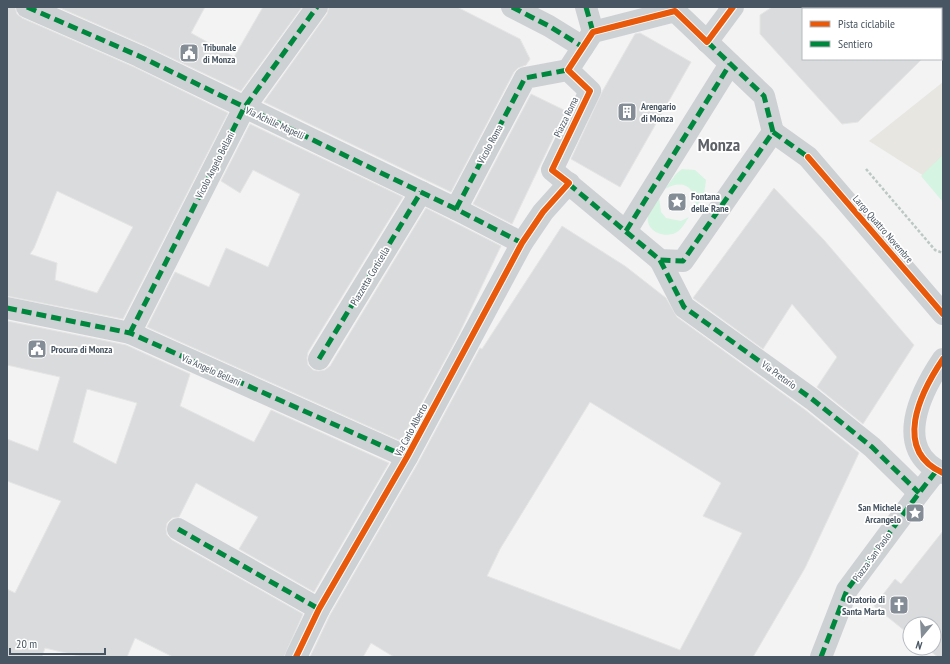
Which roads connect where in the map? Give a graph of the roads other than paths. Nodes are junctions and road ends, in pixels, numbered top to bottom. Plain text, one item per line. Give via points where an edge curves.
1 (27, 7) edge
2 (317, 7) edge
3 (512, 7) edge
4 (586, 7) edge
5 (733, 7) edge
6 (675, 9) edge
7 (588, 40) junction
8 (707, 42) junction
9 (730, 64) junction
10 (568, 70) junction
11 (244, 108) junction
12 (773, 132) junction
13 (569, 183) junction
14 (421, 192) junction
15 (456, 209) junction
16 (626, 231) junction
17 (522, 243) junction
18 (660, 260) junction
19 (7, 308) edge
20 (943, 314) edge
21 (130, 333) junction
22 (319, 359) dead end
23 (943, 359) edge
24 (407, 457) junction
25 (931, 480) edge
26 (178, 529) dead end
27 (319, 609) junction
28 (296, 657) edge
29 (821, 657) edge

1 - 11 street, Via Achille Mapelli via 139,56
2 - 11 street, Vicolo Angelo Bellani
3 - 7 street via 549,26
4 - 7 street
5 - 8 street
6 - 7 street
6 - 8 street
7 - 10 street
8 - 9 street
9 - 12 street via 764,96
9 - 16 street
10 - 13 street, Piazza Roma via 590,91 552,170
10 - 15 street, Vicolo Roma via 525,78
11 - 14 street, Via Achille Mapelli
11 - 21 street, Vicolo Angelo Bellani
12 - 18 street via 683,262
12 - 20 street, Largo Quattro Novembre via 808,156
13 - 16 street, Piazza Roma
13 - 17 street, Via Carlo Alberto via 543,212
14 - 15 street, Via Achille Mapelli
14 - 22 street, Piazzetta Corticella
15 - 17 street, Via Achille Mapelli
16 - 18 street, Piazza Roma
17 - 24 street, Via Carlo Alberto
18 - 25 street, Via Pretorio via 684,307 812,399 872,447
19 - 21 street, Via Angelo Bellani
21 - 24 street, Via Angelo Bellani
23 - 25 street via 923,395 914,432 916,448
24 - 27 street, Via Carlo Alberto
25 - 29 street, Piazza San Paolo via 848,590
26 - 27 street
27 - 28 street, Via Carlo Alberto

